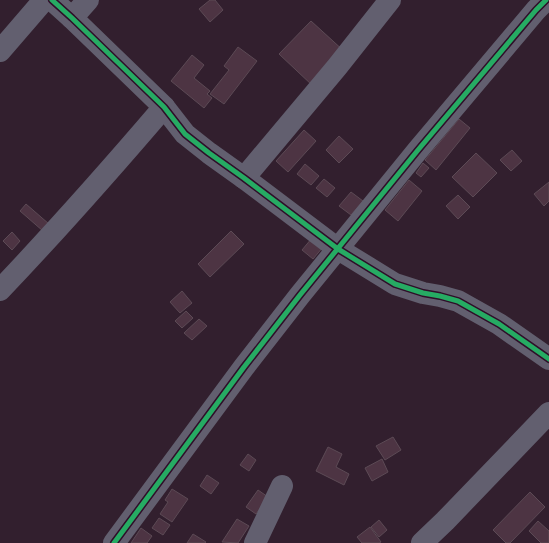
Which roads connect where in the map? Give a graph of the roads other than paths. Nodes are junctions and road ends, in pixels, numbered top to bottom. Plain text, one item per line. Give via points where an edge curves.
1 (44, 0) edge
2 (52, 0) edge
3 (88, 0) edge
4 (390, 0) edge
5 (536, 3) edge
6 (72, 18) junction
7 (0, 51) edge
8 (164, 107) junction
9 (244, 178) junction
10 (338, 249) junction
11 (0, 290) edge
12 (549, 359) edge
13 (549, 413) edge
14 (282, 486) dead end
15 (114, 543) edge
16 (255, 543) edge
17 (422, 543) edge

1 - 7 street
2 - 6 street
3 - 6 street
4 - 9 street
5 - 10 street
6 - 8 street
8 - 9 street via 185,134
8 - 11 street
9 - 10 street
10 - 12 street via 395,284 458,301 499,324
10 - 15 street via 244,367
13 - 17 street
14 - 16 street

